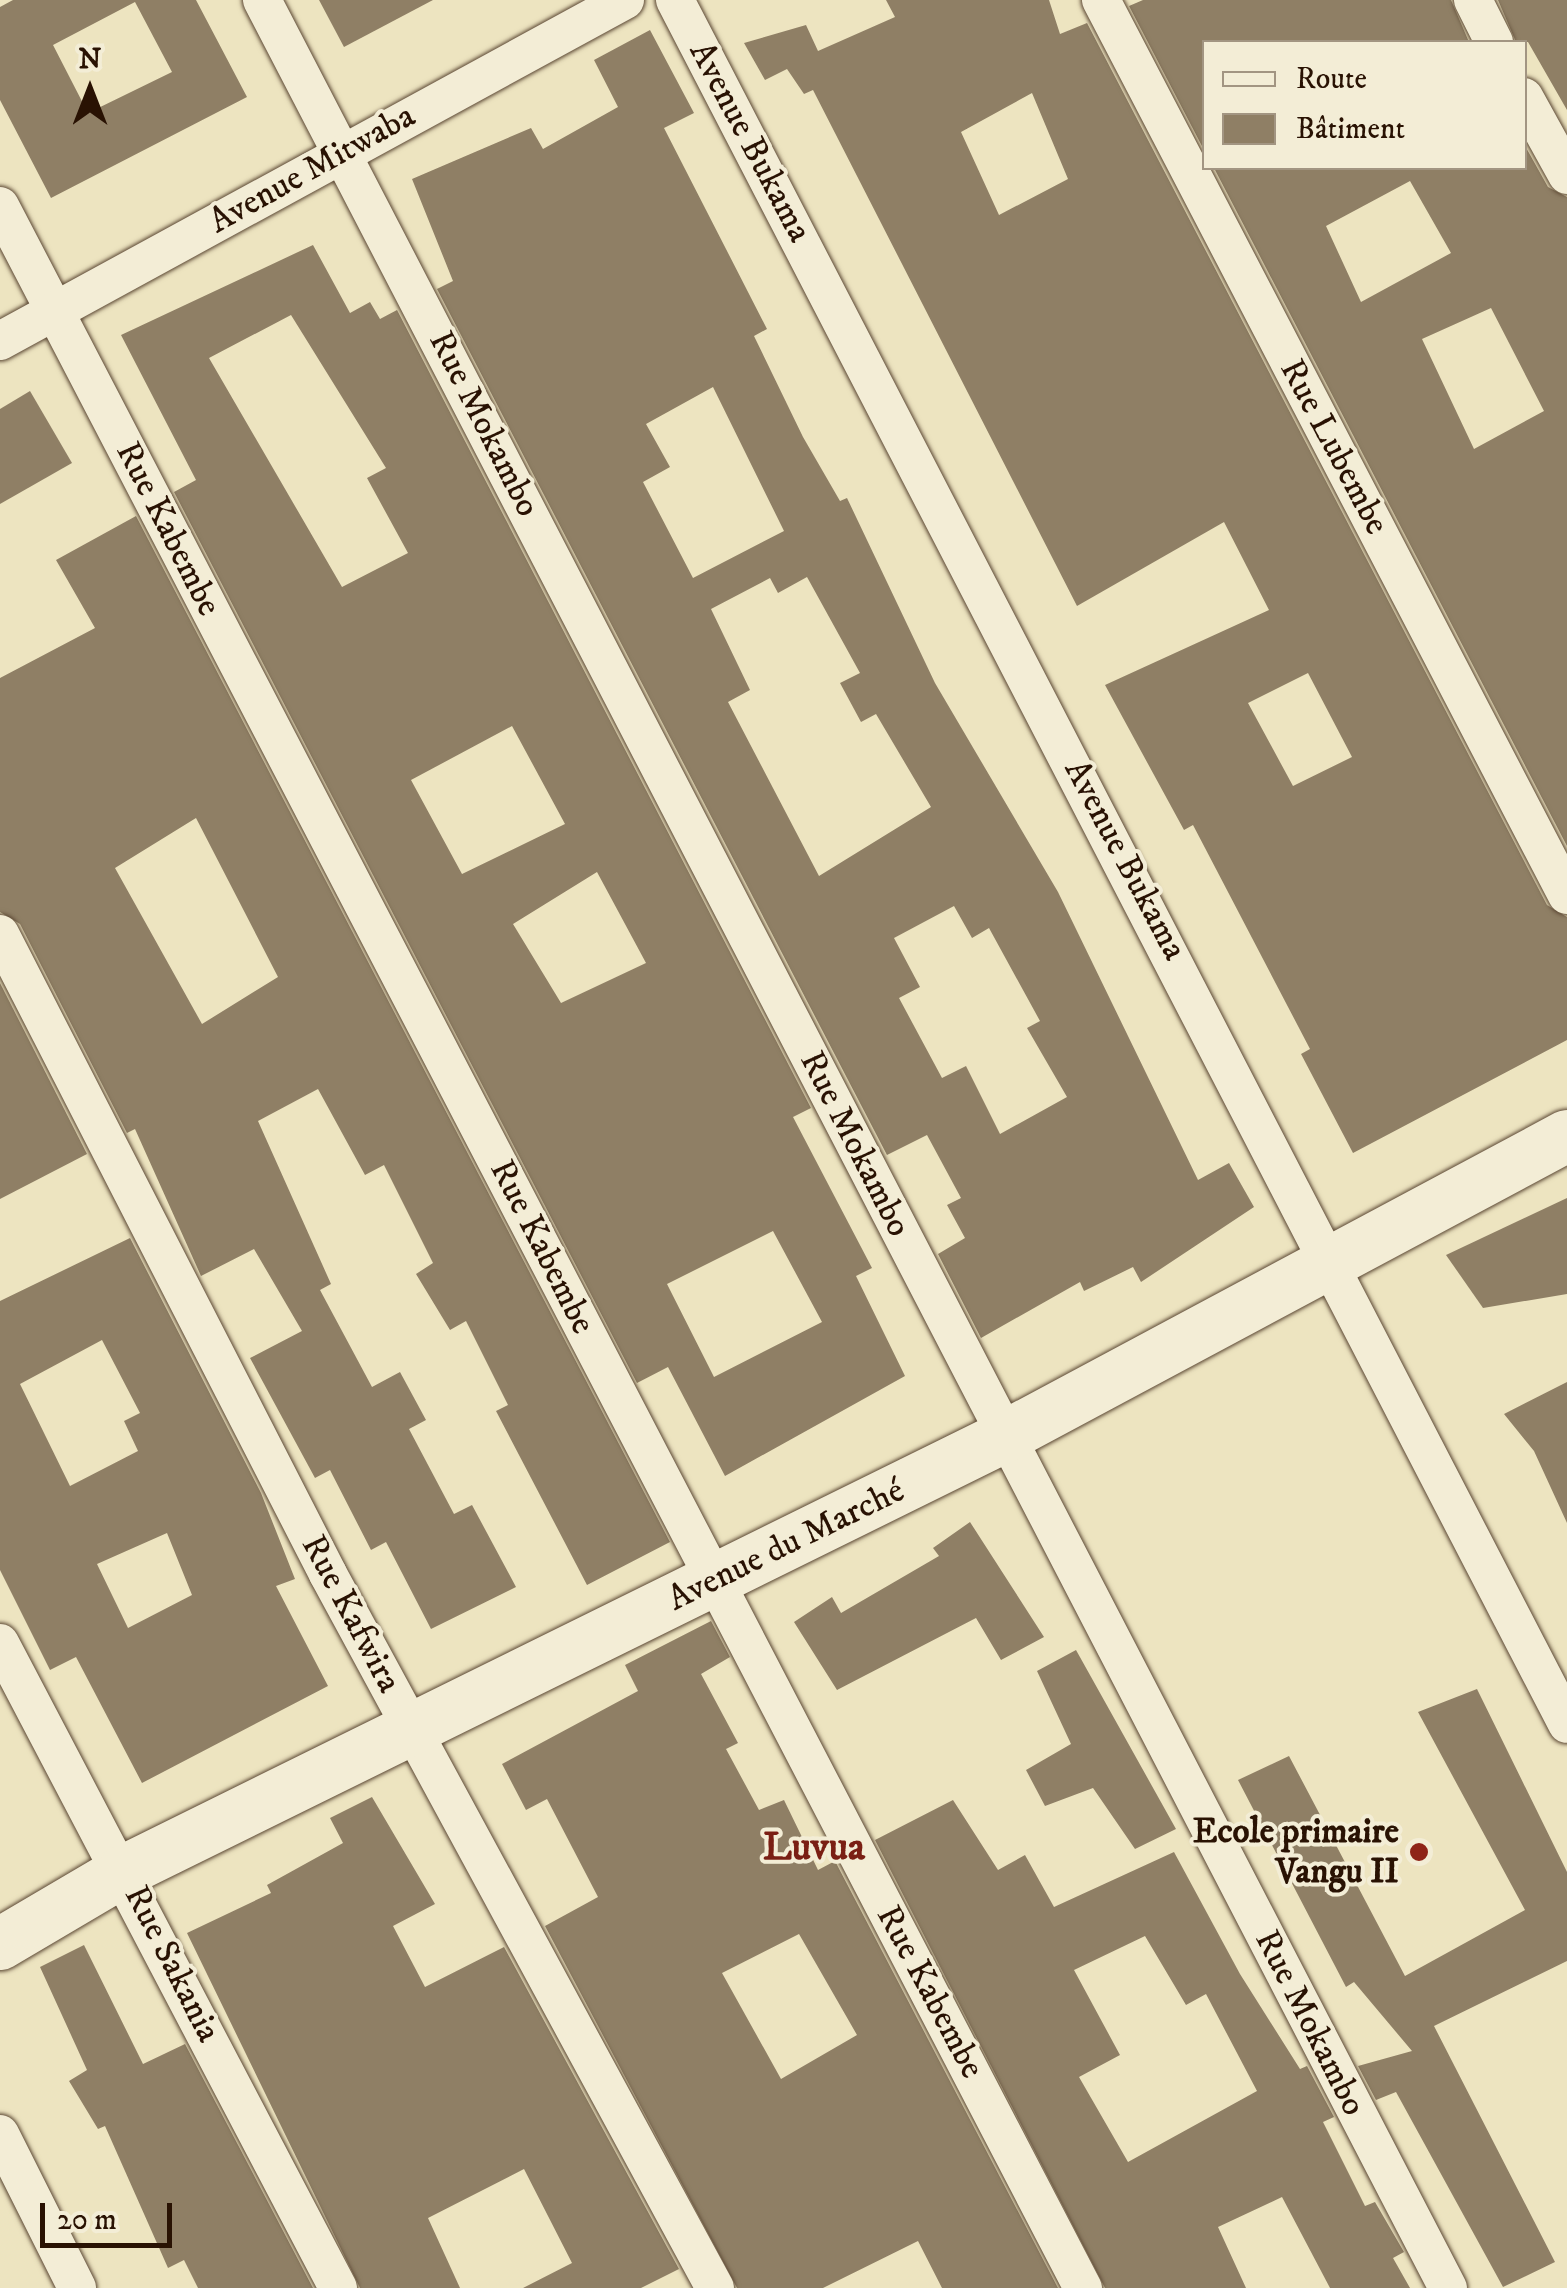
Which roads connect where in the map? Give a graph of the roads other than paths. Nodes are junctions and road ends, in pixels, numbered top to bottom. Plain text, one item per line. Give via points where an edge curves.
1 (262, 0) edge
2 (624, 0) edge
3 (675, 0) edge
4 (1101, 0) edge
5 (1473, 0) edge
6 (1493, 40) edge
7 (1527, 103) edge
8 (343, 151) junction
9 (1567, 176) edge
10 (0, 206) edge
11 (54, 310) junction
12 (0, 341) edge
13 (1567, 895) edge
14 (0, 934) edge
15 (1567, 1136) edge
16 (1334, 1259) junction
17 (1006, 1436) junction
18 (715, 1580) junction
19 (0, 1643) edge
20 (1567, 1724) edge
21 (412, 1730) junction
22 (124, 1872) junction
23 (0, 1944) edge
24 (0, 2134) edge
25 (76, 2288) edge
26 (338, 2288) edge
27 (715, 2288) edge
28 (1084, 2288) edge
29 (1448, 2288) edge

1 - 8 street, Rue Mokambo
2 - 8 street, Avenue Mitwaba
3 - 16 street, Avenue Bukama
4 - 13 street, Rue Lubembe
5 - 6 street
7 - 9 street
8 - 11 street, Avenue Mitwaba
8 - 17 street, Rue Mokambo
10 - 11 street, Rue Kabembe
11 - 12 street, Avenue Mitwaba
11 - 18 street, Rue Kabembe
14 - 21 street, Rue Kafwira
15 - 16 street, Avenue du Marché
16 - 17 street, Avenue du Marché
16 - 20 street, Avenue Bukama
17 - 18 street, Avenue du Marché
17 - 29 street, Rue Mokambo
18 - 21 street, Avenue du Marché
18 - 28 street, Rue Kabembe
19 - 22 street, Rue Sakania
21 - 22 street, Avenue du Marché
21 - 27 street, Rue Kafwira
22 - 23 street, Avenue du Marché
22 - 26 street, Rue Sakania
24 - 25 street

